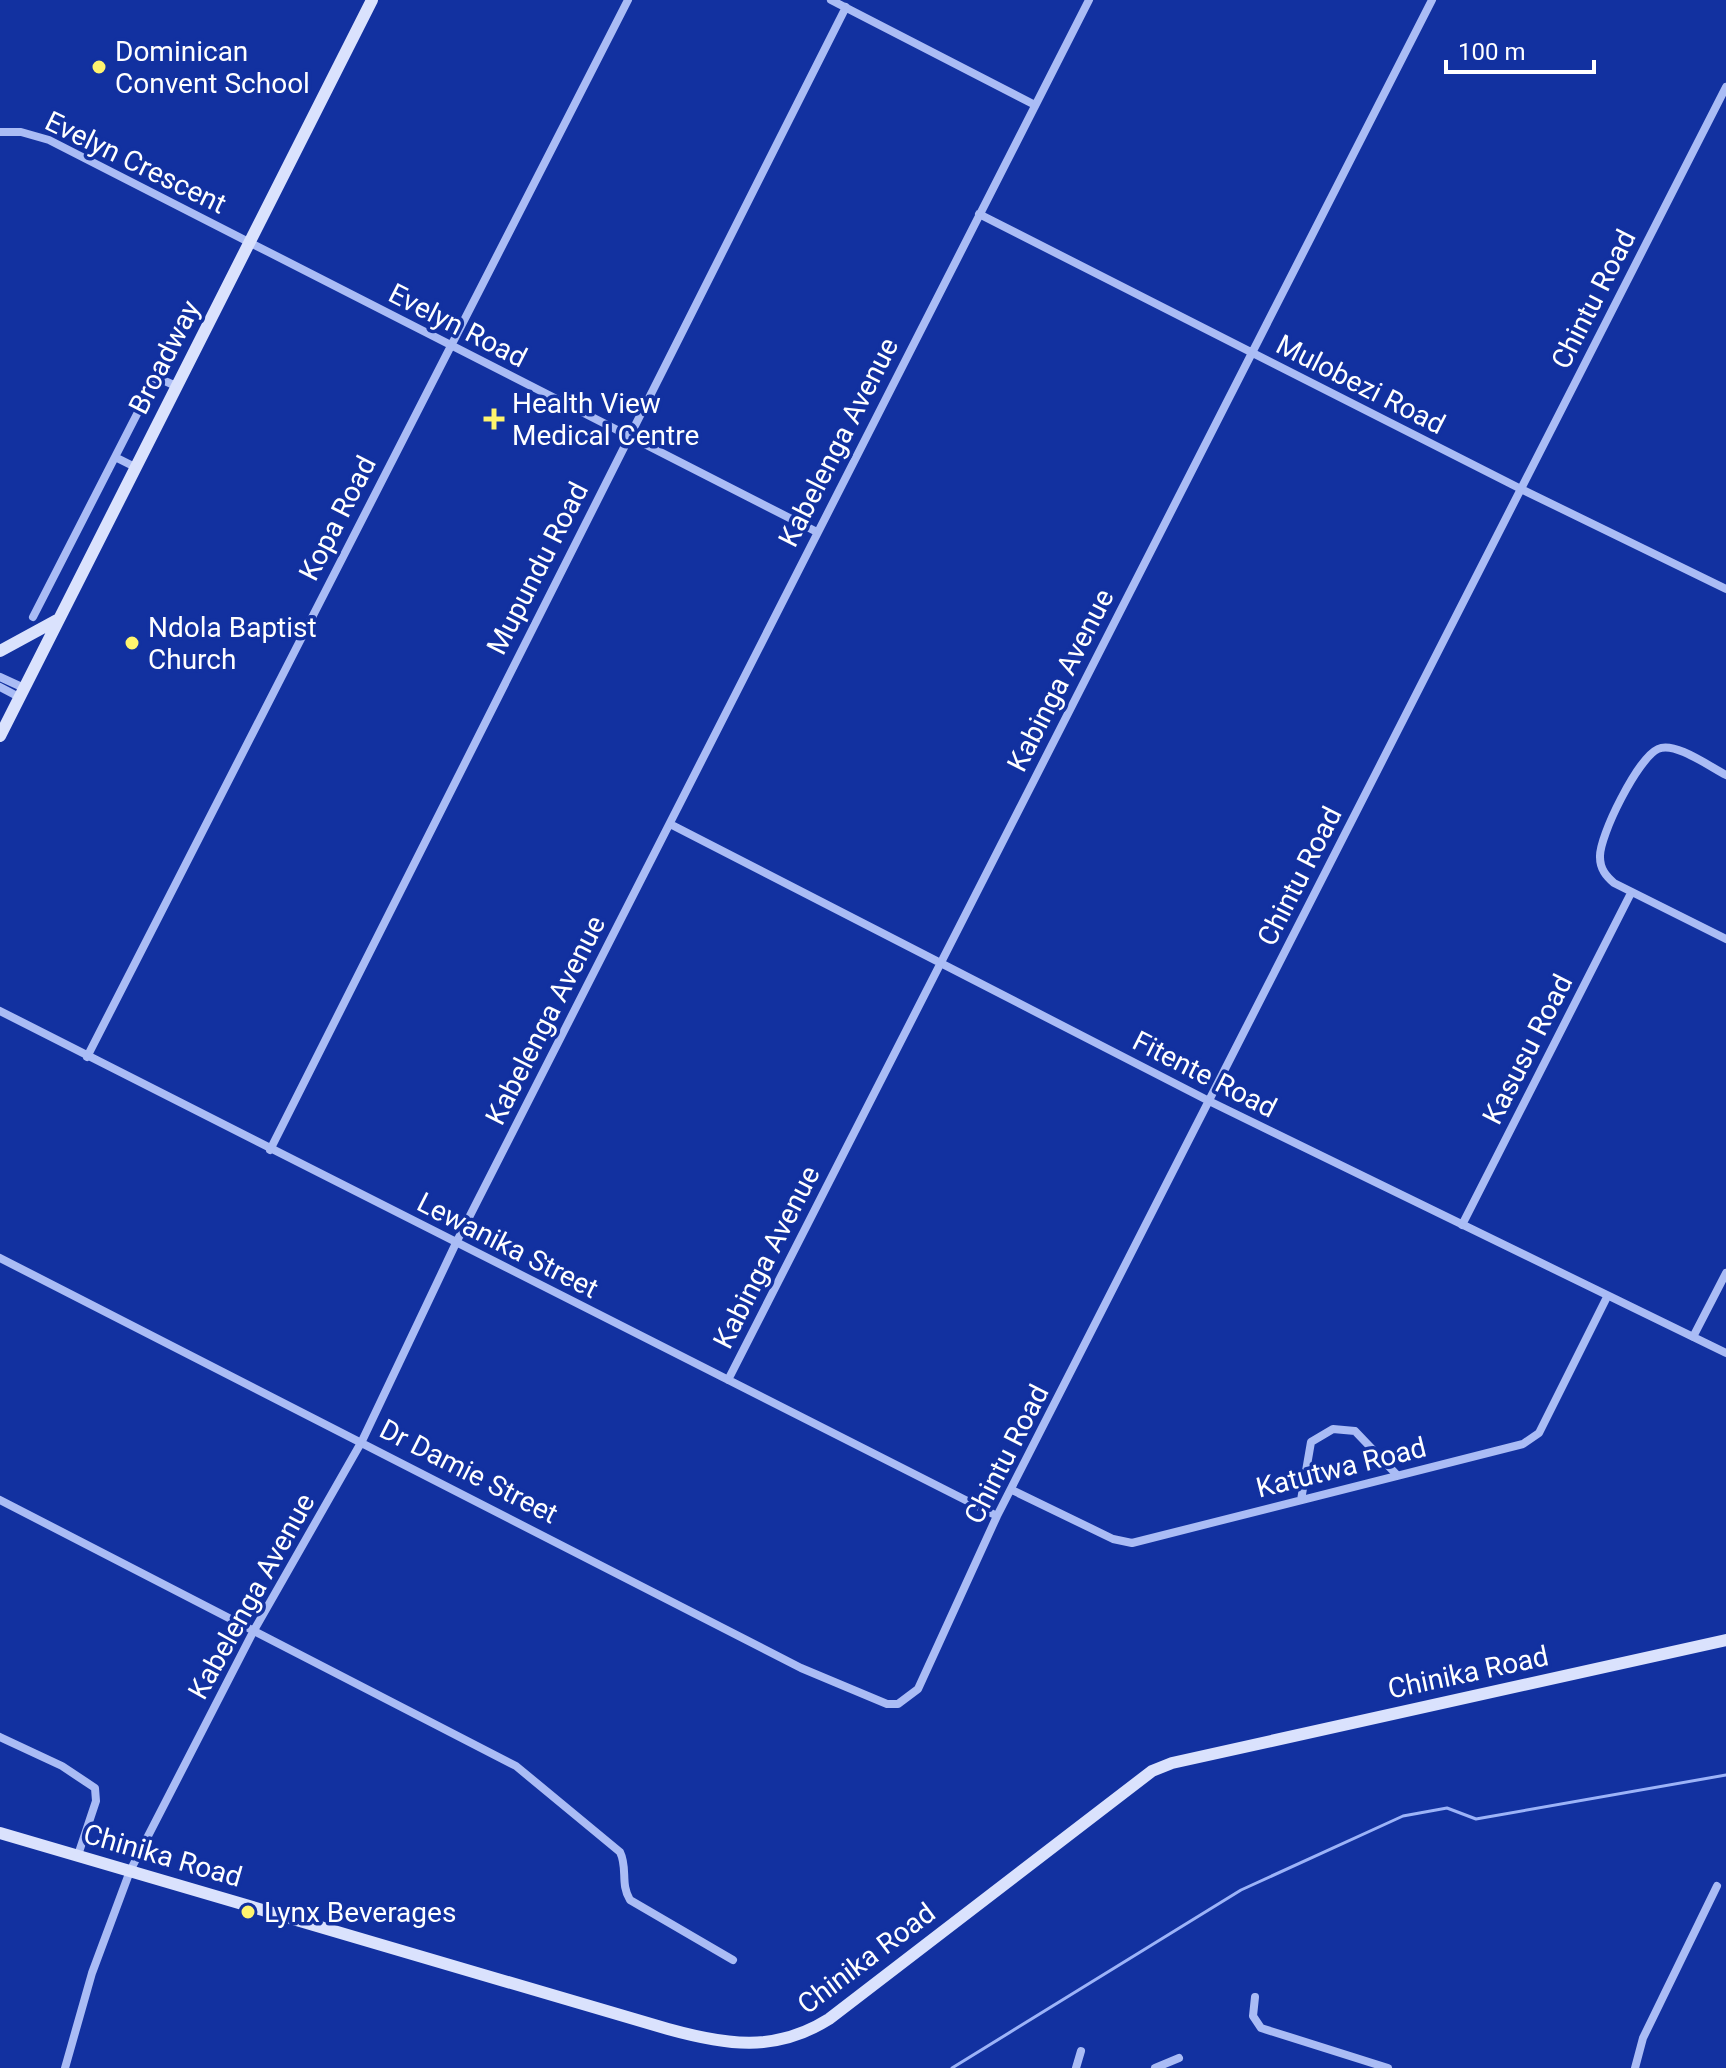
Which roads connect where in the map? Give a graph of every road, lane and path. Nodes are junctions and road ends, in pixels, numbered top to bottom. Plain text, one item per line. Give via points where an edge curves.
1 (372, 0) edge
2 (628, 0) edge
3 (831, 0) edge
4 (1089, 0) edge
5 (1432, 0) edge
6 (846, 7) junction
7 (1726, 87) edge
8 (1035, 105) junction
9 (0, 132) edge
10 (979, 214) junction
11 (250, 243) junction
12 (449, 345) junction
13 (1252, 353) junction
14 (176, 386) junction
15 (628, 436) junction
16 (115, 457) junction
17 (135, 467) junction
18 (1521, 489) junction
19 (817, 532) junction
20 (1726, 589) edge
21 (33, 617) dead end
22 (57, 620) junction
23 (0, 651) edge
24 (0, 677) edge
25 (0, 687) edge
26 (22, 692) junction
27 (0, 736) edge
28 (1726, 775) edge
29 (670, 824) junction
30 (1631, 893) junction
31 (1726, 939) edge
32 (940, 964) junction
33 (0, 1011) edge
34 (87, 1057) junction
35 (1209, 1101) junction
36 (270, 1150) junction
37 (1462, 1225) junction
38 (456, 1243) junction
39 (0, 1258) edge
40 (1726, 1273) edge
41 (1607, 1297) junction
42 (1693, 1337) junction
43 (1726, 1353) edge
44 (728, 1380) junction
45 (362, 1441) junction
46 (1397, 1475) junction
47 (1012, 1490) junction
48 (0, 1500) edge
49 (1301, 1500) junction
50 (997, 1516) junction
51 (253, 1632) junction
52 (1726, 1640) edge
53 (918, 1689) joint
54 (0, 1737) edge
55 (0, 1833) edge
56 (78, 1855) junction
57 (130, 1871) junction
58 (1717, 1886) dead end
59 (733, 1960) dead end
60 (1255, 1997) dead end
61 (1081, 2051) dead end
62 (1179, 2058) dead end
63 (65, 2068) edge
64 (1076, 2068) edge
65 (1155, 2068) edge
66 (1388, 2068) edge
67 (1635, 2068) edge

1 - 11 main road, Broadway
2 - 12 street, Kopa Road
3 - 6 street
4 - 8 street, Kabelenga Avenue
5 - 13 street, Kabinga Avenue
6 - 8 street
6 - 15 street, Mupundu Road
7 - 18 street, Chintu Road
8 - 10 street, Kabelenga Avenue
9 - 11 street, Evelyn Crescent via 49,140
10 - 13 street, Mulobezi Road
10 - 19 street, Kabelenga Avenue
11 - 12 street, Evelyn Road
11 - 14 main road, Broadway
12 - 15 street, Evelyn Road
12 - 34 street, Kopa Road
13 - 18 street, Mulobezi Road
13 - 32 street, Kabinga Avenue
14 - 16 street via 156,377
14 - 17 main road, Broadway
15 - 19 street, Evelyn Road
15 - 36 street, Mupundu Road
16 - 17 street
16 - 21 street
17 - 22 main road, Broadway
18 - 20 street, Mulobezi Road
18 - 35 street, Chintu Road
19 - 29 street, Kabelenga Avenue
22 - 23 main road
22 - 26 main road, Broadway
24 - 26 street
25 - 26 street
26 - 27 main road, Broadway
28 - 30 street via 1671,748 1647,758 1601,841 1604,874
29 - 32 street, Fitente Road
29 - 38 street, Kabelenga Avenue
30 - 31 street
30 - 37 street, Kasusu Road
32 - 35 street, Fitente Road
32 - 44 street, Kabinga Avenue
33 - 34 street, Lewanika Street
34 - 36 street, Lewanika Street
35 - 37 street, Fitente Road
35 - 47 street, Chintu Road
36 - 38 street, Lewanika Street
37 - 41 street, Fitente Road
38 - 44 street, Lewanika Street
38 - 45 street, Kabelenga Avenue
39 - 45 street, Dr Damie Street
40 - 42 street
41 - 42 street, Fitente Road
41 - 46 street, Katutwa Road via 1531,1441
42 - 43 street, Fitente Road
44 - 50 street, Lewanika Street
45 - 51 street, Kabelenga Avenue
45 - 53 street, Dr Damie Street via 801,1668 887,1704 898,1704
46 - 49 street, Katutwa Road
46 - 49 street via 1355,1431 1333,1429 1311,1442
47 - 49 street, Katutwa Road via 1113,1539 1132,1543
47 - 50 street, Chintu Road
48 - 51 street
50 - 53 street, Chintu Road
51 - 57 street, Kabelenga Avenue
51 - 59 street via 524,1771 620,1852 630,1900
52 - 57 main road, Chinika Road via 1152,1771 829,2019 798,2036 762,2044 725,2043 668,2029
54 - 56 street via 95,1788 96,1801
55 - 56 main road, Chinika Road
56 - 57 main road, Chinika Road
57 - 63 street, Kabelenga Avenue
58 - 67 street via 1643,2038
60 - 66 street via 1253,2016 1261,2028
61 - 64 street
62 - 65 street

